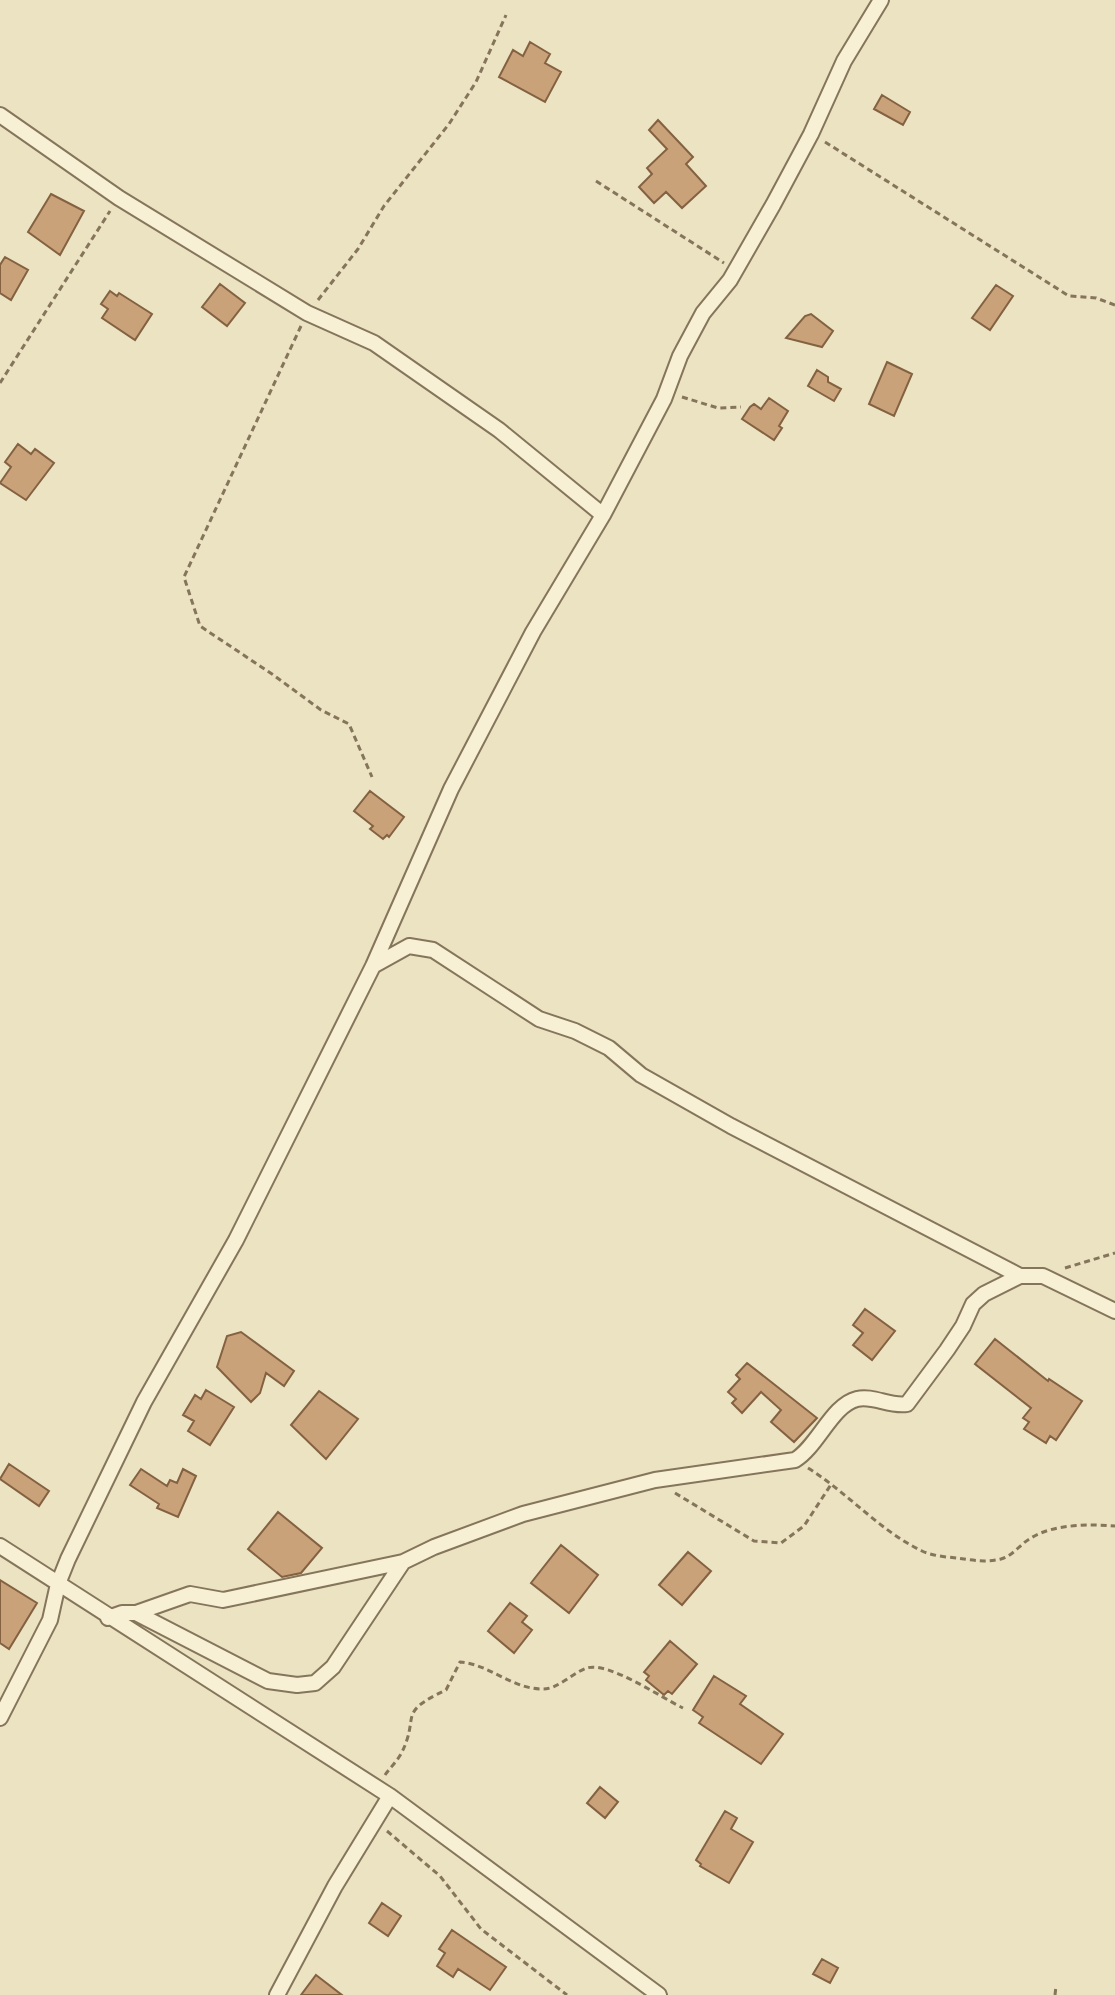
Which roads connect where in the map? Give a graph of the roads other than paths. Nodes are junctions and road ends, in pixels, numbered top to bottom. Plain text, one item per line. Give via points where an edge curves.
1 (881, 0) edge
2 (0, 115) edge
3 (603, 515) junction
4 (373, 966) junction
5 (1020, 1276) junction
6 (1115, 1311) edge
7 (0, 1546) edge
8 (403, 1562) junction
9 (58, 1584) junction
10 (136, 1613) junction
11 (108, 1618) junction
12 (0, 1718) edge
13 (383, 1792) junction
14 (277, 1995) edge
15 (659, 1995) edge

1 - 3 street via 736,271 703,313
2 - 3 street via 119,198 307,313 374,343 499,430
3 - 4 street via 533,632 451,789
4 - 5 street via 409,946 433,950 539,1019 609,1048 641,1075 731,1126
4 - 9 street via 236,1240 144,1402
5 - 6 street via 1043,1276
5 - 8 street via 973,1304 907,1404 854,1399 795,1460 655,1480 523,1514
7 - 9 street
8 - 10 street via 223,1600 190,1594
8 - 10 street via 333,1667 315,1683 268,1681
9 - 11 street
9 - 12 street via 50,1620
10 - 11 street
11 - 13 street
13 - 14 street via 374,1821
13 - 15 street

